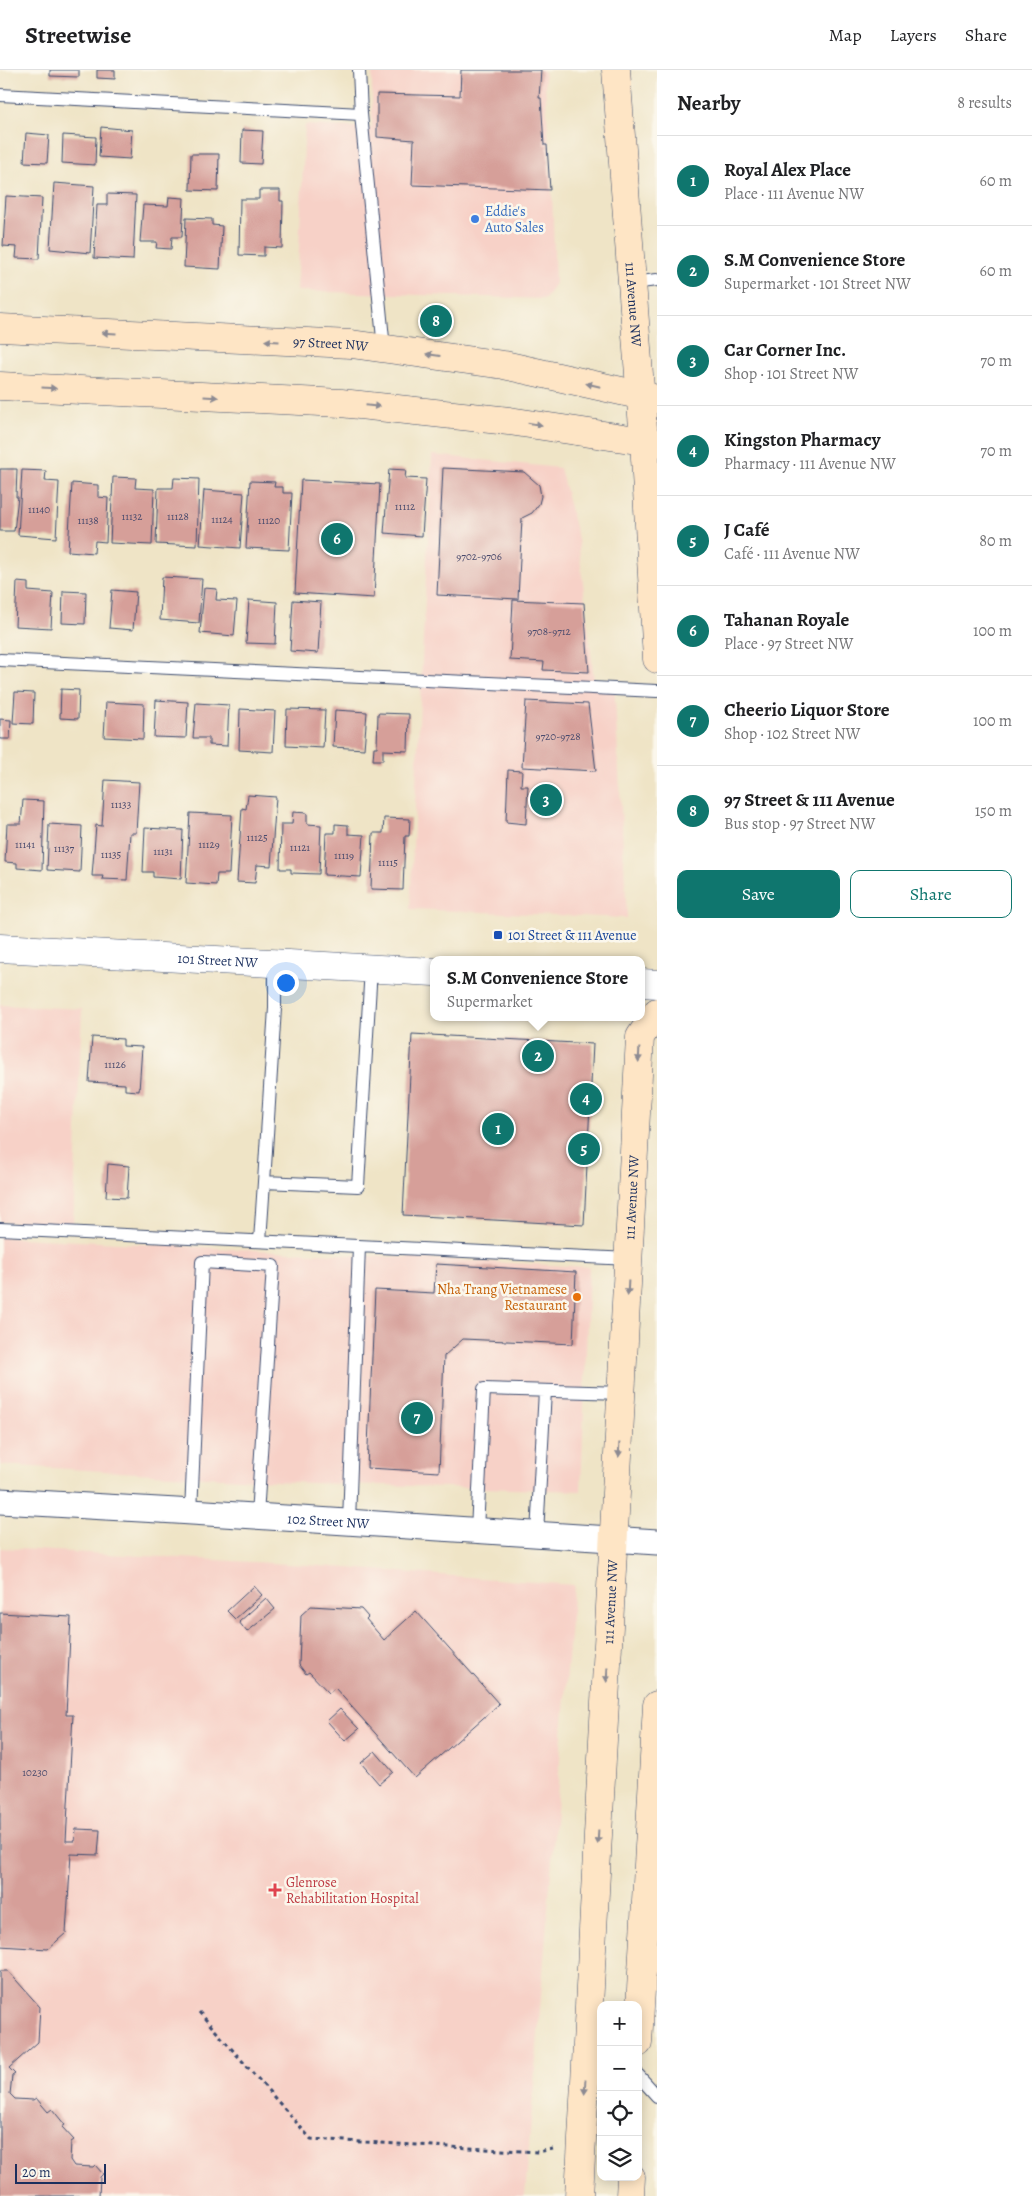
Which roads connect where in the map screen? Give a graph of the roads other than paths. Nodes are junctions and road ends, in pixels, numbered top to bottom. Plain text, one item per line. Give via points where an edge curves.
1 (359, 70) edge
2 (616, 70) edge
3 (0, 95) edge
4 (361, 114) junction
5 (645, 282) edge
6 (0, 328) edge
7 (384, 349) junction
8 (0, 386) edge
9 (649, 398) edge
10 (650, 442) edge
11 (655, 619) edge
12 (657, 659) edge
13 (0, 660) edge
14 (657, 692) edge
15 (0, 948) edge
16 (275, 963) junction
17 (370, 968) junction
18 (430, 972) edge
19 (657, 1012) edge
20 (264, 1182) junction
21 (0, 1228) edge
22 (260, 1241) junction
23 (359, 1246) junction
24 (630, 1259) junction
25 (545, 1391) junction
26 (623, 1393) junction
27 (0, 1501) edge
28 (191, 1512) junction
29 (257, 1516) junction
30 (349, 1522) junction
31 (477, 1530) junction
32 (537, 1534) junction
33 (614, 1539) junction
34 (657, 1542) edge
35 (657, 1705) edge
36 (650, 1960) edge
37 (642, 2016) edge
38 (642, 2079) edge
39 (657, 2096) edge
40 (631, 2181) edge
41 (579, 2196) edge
42 (630, 2196) edge

1 - 4 lane
2 - 5 main road, 111 Avenue NW
3 - 4 lane
4 - 7 lane
5 - 9 main road, 111 Avenue NW
7 -> 6 main road, 97 Street NW via 351,344
9 -> 7 main road, 97 Street NW via 504,365
8 -> 10 main road via 341,403 509,421
9 - 10 main road, 111 Avenue NW
10 - 11 main road, 111 Avenue NW
11 - 12 main road, 111 Avenue NW
13 - 14 lane
15 - 16 street, 101 Street NW
16 - 17 street, 101 Street NW
16 - 20 lane
17 - 18 street, 101 Street NW
17 - 20 lane via 358,1186
19 -> 24 main road, 111 Avenue NW via 640,1037
20 - 22 lane
21 - 22 lane
22 - 23 lane
23 - 24 lane
23 - 30 lane
24 -> 26 main road, 111 Avenue NW
25 - 26 lane
25 - 31 lane via 484,1389
25 - 32 lane
26 -> 33 main road, 111 Avenue NW
27 - 28 street, 102 Street NW
28 - 29 street, 102 Street NW
28 - 29 lane via 202,1262 274,1266
29 - 30 street, 102 Street NW
30 - 31 street, 102 Street NW
31 - 32 street, 102 Street NW
32 - 33 street, 102 Street NW
33 - 34 street, 102 Street NW
33 -> 41 main road, 111 Avenue NW
35 - 36 main road
36 - 37 main road
38 - 39 lane
40 - 42 main road

